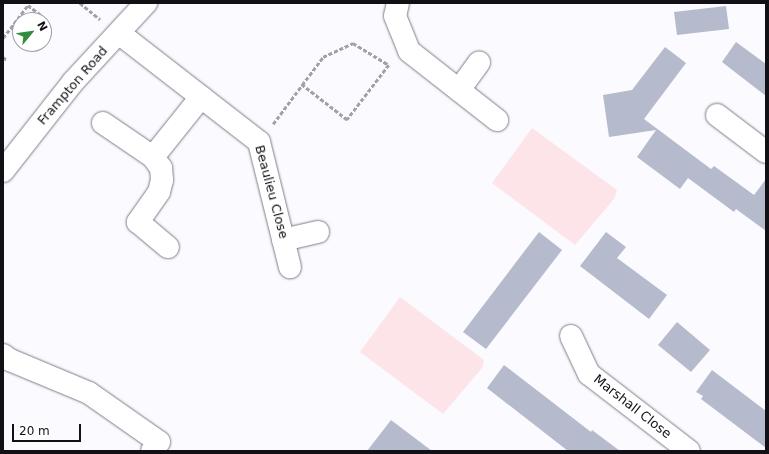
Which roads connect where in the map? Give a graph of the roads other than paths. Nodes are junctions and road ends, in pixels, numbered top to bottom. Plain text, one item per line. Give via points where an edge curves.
1 (146, 3) edge
2 (398, 3) edge
3 (120, 34) junction
4 (479, 62) dead end
5 (459, 90) junction
6 (201, 97) junction
7 (717, 115) dead end
8 (497, 120) dead end
9 (103, 123) dead end
10 (766, 152) edge
11 (153, 158) junction
12 (3, 171) edge
13 (318, 232) dead end
14 (283, 240) junction
15 (168, 247) dead end
16 (290, 267) dead end
17 (571, 336) dead end
18 (3, 355) edge
19 (152, 451) edge
20 (689, 451) edge

1 - 3 street, Frampton Road
2 - 5 street via 395,16 409,51
3 - 6 street, Beaulieu Close
3 - 12 street, Frampton Road via 73,82
4 - 5 street
5 - 8 street
6 - 11 street
6 - 14 street, Beaulieu Close via 259,142
7 - 10 street
9 - 11 street
11 - 15 street via 161,168 162,180 159,192 138,222
13 - 14 street
14 - 16 street, Beaulieu Close
17 - 20 street, Marshall Close via 588,374
18 - 19 street via 89,393 159,442

